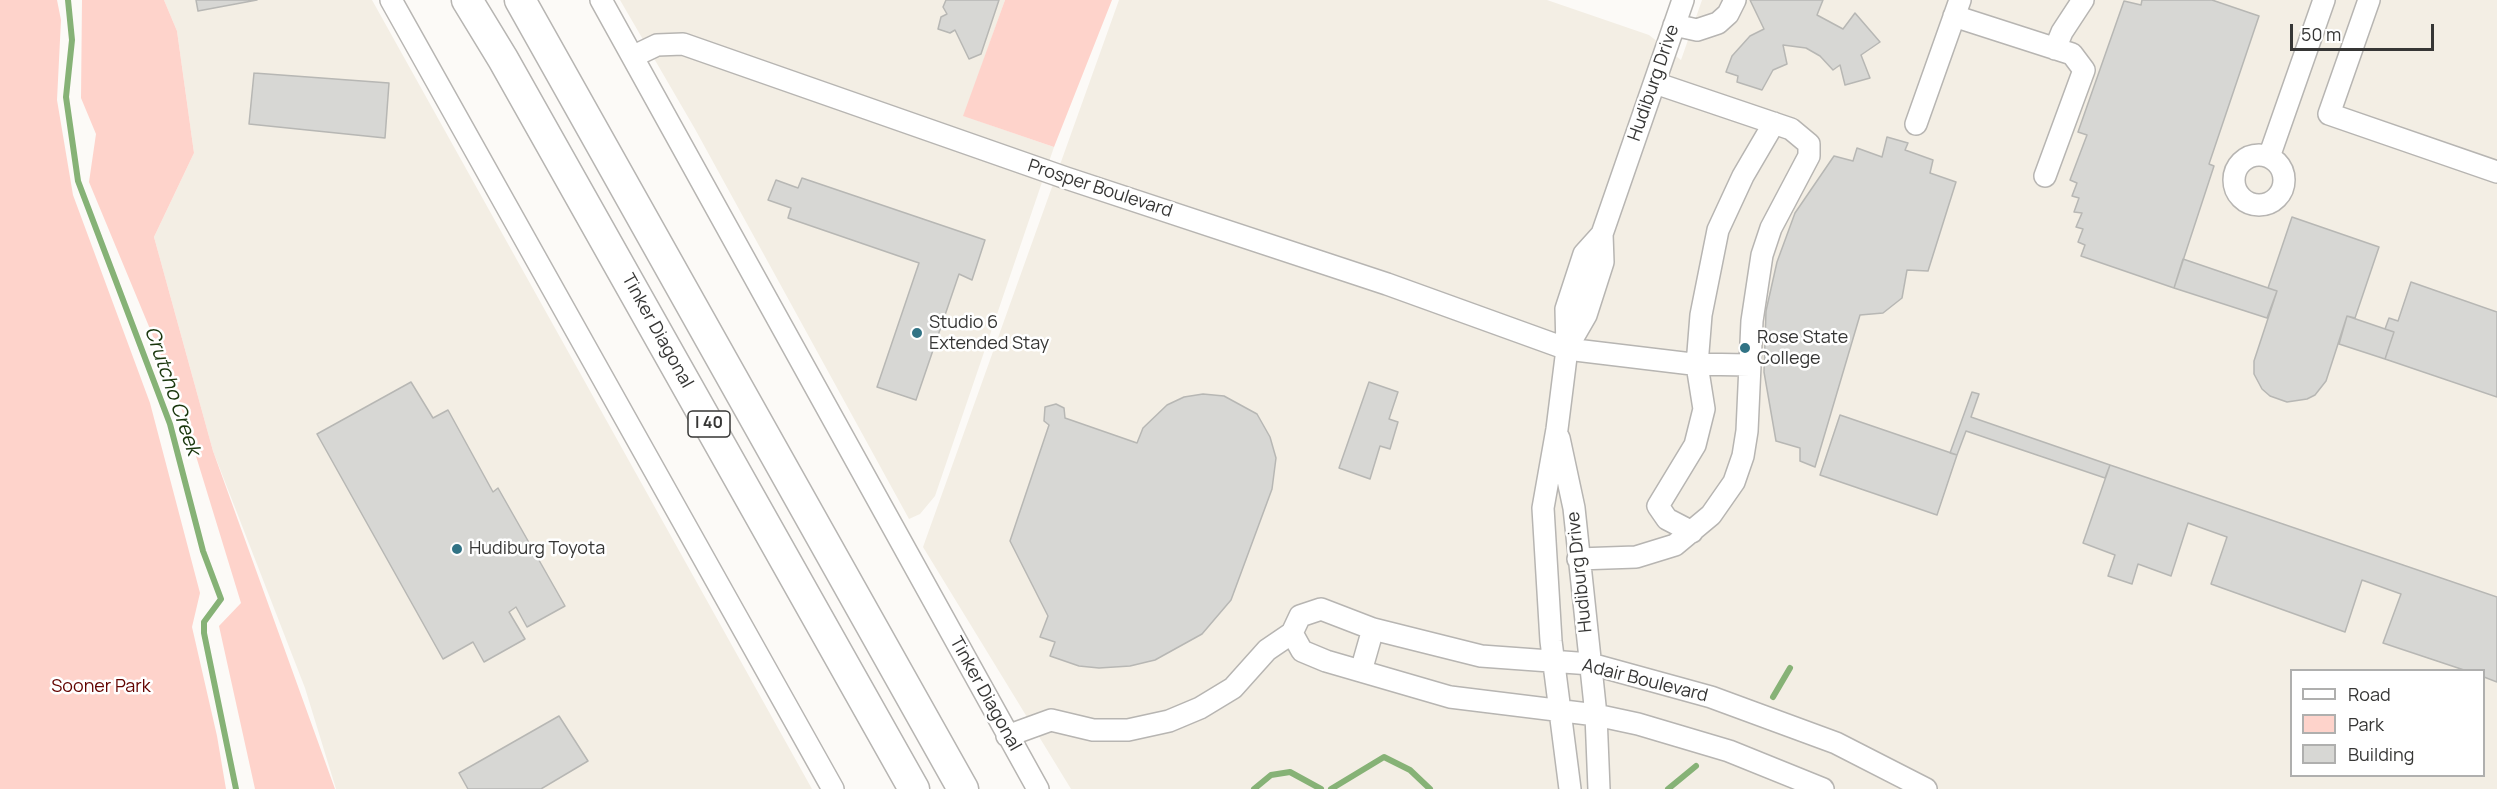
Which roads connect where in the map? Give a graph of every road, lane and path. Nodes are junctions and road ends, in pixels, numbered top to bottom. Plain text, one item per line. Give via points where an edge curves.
1 (391, 0) edge
2 (447, 0) edge
3 (467, 0) edge
4 (520, 0) edge
5 (541, 0) edge
6 (601, 0) edge
7 (1683, 0) edge
8 (1735, 0) edge
9 (2083, 0) edge
10 (2324, 0) edge
11 (2369, 0) edge
12 (1957, 8) edge
13 (1674, 25) junction
14 (2055, 49) junction
15 (634, 56) junction
16 (503, 59) junction
17 (1655, 83) junction
18 (578, 104) junction
19 (1774, 123) junction
20 (1917, 124) dead end
21 (2269, 157) dead end
22 (2497, 172) edge
23 (2045, 176) dead end
24 (1567, 349) junction
25 (1697, 364) junction
26 (1750, 365) junction
27 (1557, 429) junction
28 (1692, 532) junction
29 (1578, 559) junction
30 (1373, 629) junction
31 (1292, 633) junction
32 (1553, 662) junction
33 (1591, 664) junction
34 (1361, 671) junction
35 (918, 708) junction
36 (1560, 711) junction
37 (1596, 715) junction
38 (1008, 736) junction
39 (833, 789) edge
40 (914, 789) edge
41 (963, 789) edge
42 (980, 789) edge
43 (1038, 789) edge
44 (1570, 789) edge
45 (1599, 789) edge
46 (1823, 789) edge
47 (1926, 789) edge

1 - 39 street
2 - 16 highway
3 - 16 highway, Tinker Diagonal / I 40
4 - 18 highway, I 40
5 - 18 highway
6 - 15 street, Tinker Diagonal
7 - 13 street, Hudiburg Drive
8 - 13 street via 1718,23 1697,30
9 - 14 street
10 - 21 street
11 - 22 street via 2330,114
12 - 14 street
12 - 20 street
13 - 17 street, Hudiburg Drive
14 - 23 street via 2072,54 2084,70
15 - 24 street, Prosper Boulevard via 657,45 683,44
15 - 38 street, Tinker Diagonal
16 - 40 highway, Tinker Diagonal / I 40
17 - 19 street
17 - 24 street, Hudiburg Drive via 1602,234 1584,254 1566,309
18 - 35 highway, I 40
19 - 25 street via 1718,230 1701,315
19 - 26 street via 1802,135 1809,144 1809,156 1771,228 1762,255
24 - 25 street, Prosper Boulevard
24 - 27 street, Hudiburg Drive
25 - 26 street, Prosper Boulevard
25 - 28 street via 1704,409 1695,445 1658,507 1667,519
26 - 28 street via 1743,456 1734,482 1724,500
27 - 29 street, Hudiburg Drive via 1574,508
27 - 32 street, Hudiburg Drive via 1543,508
28 - 29 street via 1675,545 1636,557
29 - 33 street, Hudiburg Drive
30 - 31 street, Adair Boulevard via 1321,609 1300,616
30 - 32 street, Adair Boulevard via 1481,656
30 - 34 street
31 - 34 street via 1302,651
31 - 38 street, Adair Boulevard via 1267,650 1233,688 1169,721 1128,730 1093,730 1051,720
32 - 33 street, Adair Boulevard
32 - 36 street, Hudiburg Drive
33 - 37 street, Hudiburg Drive
33 - 47 street, Adair Boulevard via 1754,711 1836,743
34 - 36 street via 1450,697
35 - 41 highway, I 40
35 - 42 highway
36 - 37 street
36 - 44 street, Hudiburg Drive
37 - 45 street, Hudiburg Drive
37 - 46 street via 1691,739
38 - 43 street, Tinker Diagonal

